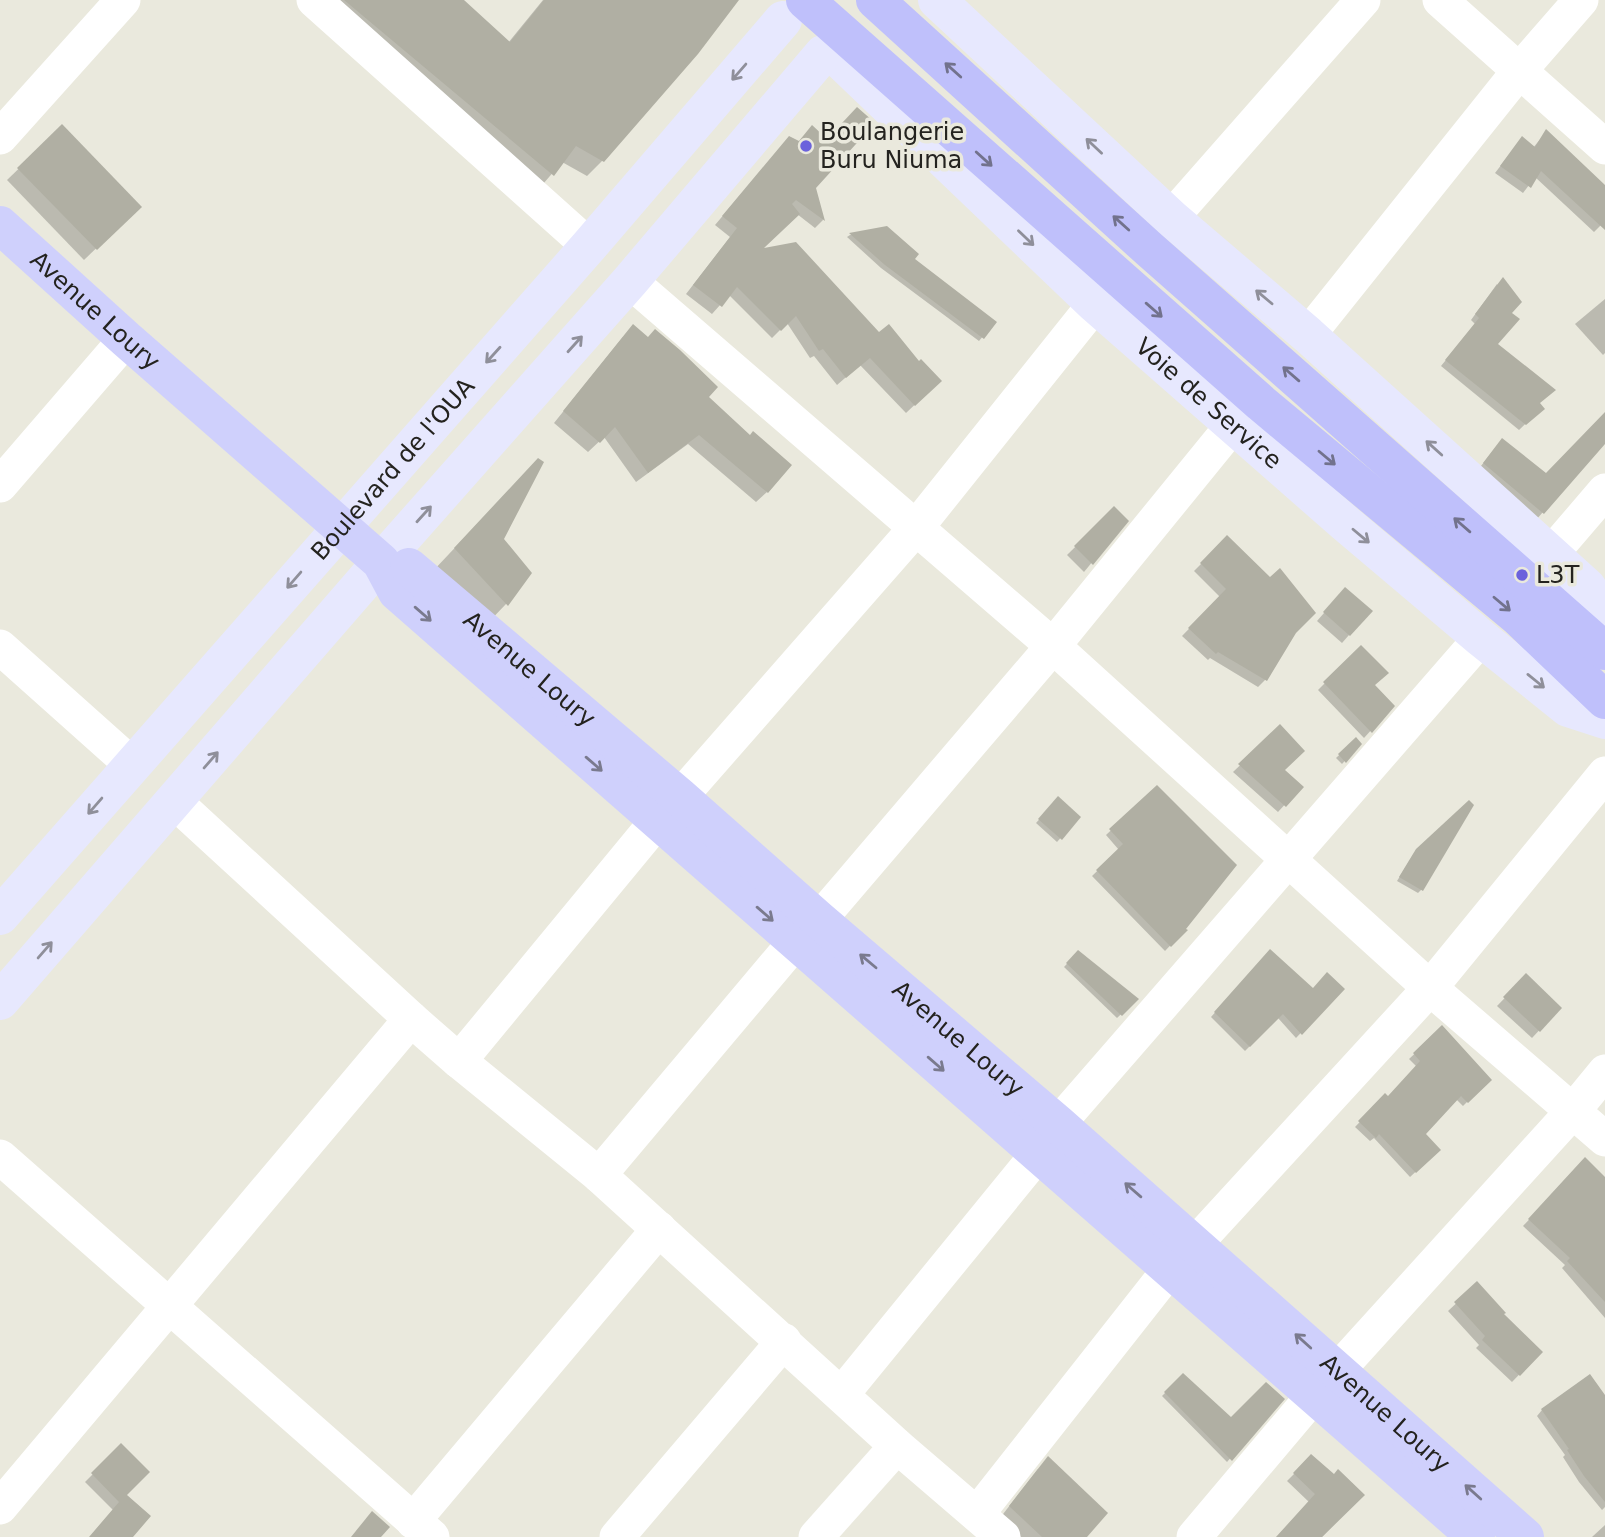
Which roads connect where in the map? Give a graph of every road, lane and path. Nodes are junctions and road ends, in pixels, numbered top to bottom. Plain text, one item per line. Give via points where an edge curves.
1 (122, 0) edge
2 (314, 0) edge
3 (875, 0) edge
4 (913, 0) edge
5 (937, 0) edge
6 (1363, 0) edge
7 (1440, 0) edge
8 (1581, 0) edge
9 (782, 5) edge
10 (829, 55) junction
11 (1520, 70) junction
12 (0, 137) edge
13 (1605, 147) edge
14 (1171, 218) junction
15 (0, 225) edge
16 (589, 246) junction
17 (630, 281) junction
18 (1095, 304) junction
19 (1308, 335) junction
20 (126, 339) junction
21 (1233, 425) junction
22 (0, 485) edge
23 (1605, 491) edge
24 (340, 527) junction
25 (915, 529) junction
26 (1551, 554) junction
27 (381, 562) junction
28 (1605, 615) edge
29 (1481, 638) junction
30 (1053, 646) junction
31 (0, 647) edge
32 (1605, 651) edge
33 (1605, 699) edge
34 (1605, 720) edge
35 (131, 764) junction
36 (1605, 774) edge
37 (175, 802) junction
38 (669, 809) junction
39 (1289, 858) junction
40 (0, 916) edge
41 (807, 930) junction
42 (1430, 988) junction
43 (0, 1001) edge
44 (411, 1019) junction
45 (459, 1061) junction
46 (1605, 1072) edge
47 (1573, 1111) junction
48 (1048, 1139) junction
49 (1605, 1139) edge
50 (0, 1157) edge
51 (598, 1175) junction
52 (659, 1229) junction
53 (1183, 1257) junction
54 (170, 1307) junction
55 (784, 1341) junction
56 (1325, 1383) junction
57 (842, 1394) junction
58 (897, 1446) junction
59 (0, 1507) edge
60 (977, 1514) junction
61 (423, 1529) edge
62 (617, 1537) edge
63 (816, 1537) edge
64 (1003, 1537) edge
65 (1194, 1537) edge
66 (1475, 1537) edge
67 (1524, 1537) edge

1 - 12 street
2 - 16 street
32 -> 3 highway
4 - 10 main road via 905,23 889,41 869,52
14 -> 5 main road
6 - 14 street
7 - 11 street
8 - 11 street
9 - 10 main road, Voie de Service via 803,44
9 -> 16 main road, Boulevard de l'OUA
9 -> 33 highway via 1519,618
10 - 17 main road
10 -> 18 main road, Voie de Service
11 - 13 street
11 - 19 street
19 -> 14 main road
15 - 20 main road, Avenue Loury
16 -> 24 main road, Boulevard de l'OUA
17 - 25 street
27 -> 17 main road
18 - 21 main road, Voie de Service
18 - 25 street
26 -> 19 main road
20 - 22 street
20 - 24 main road, Avenue Loury
21 -> 29 main road, Voie de Service
21 - 30 street
23 - 26 street
24 - 27 main road, Avenue Loury
24 -> 35 main road, Boulevard de l'OUA
25 - 30 street
25 - 38 street
26 - 28 main road via 1587,587
37 -> 27 main road
27 - 38 main road, Avenue Loury via 407,566
29 -> 34 main road, Voie de Service via 1568,708
29 - 39 street
30 - 39 street
30 - 41 street
31 - 35 street
35 -> 40 main road, Boulevard de l'OUA
36 - 42 street
43 -> 37 main road
37 - 44 street
38 - 41 main road, Avenue Loury
38 - 45 street
39 - 42 street
39 - 48 street
41 - 48 main road, Avenue Loury
41 - 51 street
42 - 47 street
42 - 53 street
44 - 45 street
44 - 54 street
45 - 51 street
46 - 47 street
47 - 49 street
47 - 56 street
48 - 53 main road, Avenue Loury
48 - 57 street
50 - 54 street
51 - 52 street
52 - 55 street
52 - 61 street
53 - 56 main road, Avenue Loury
53 - 60 street
54 - 59 street
54 - 61 street
55 - 57 street
55 - 62 street
56 - 65 street
56 - 66 main road, Avenue Loury
67 -> 56 main road, Avenue Loury
57 - 58 street
58 - 60 street
58 - 63 street
60 - 64 street

